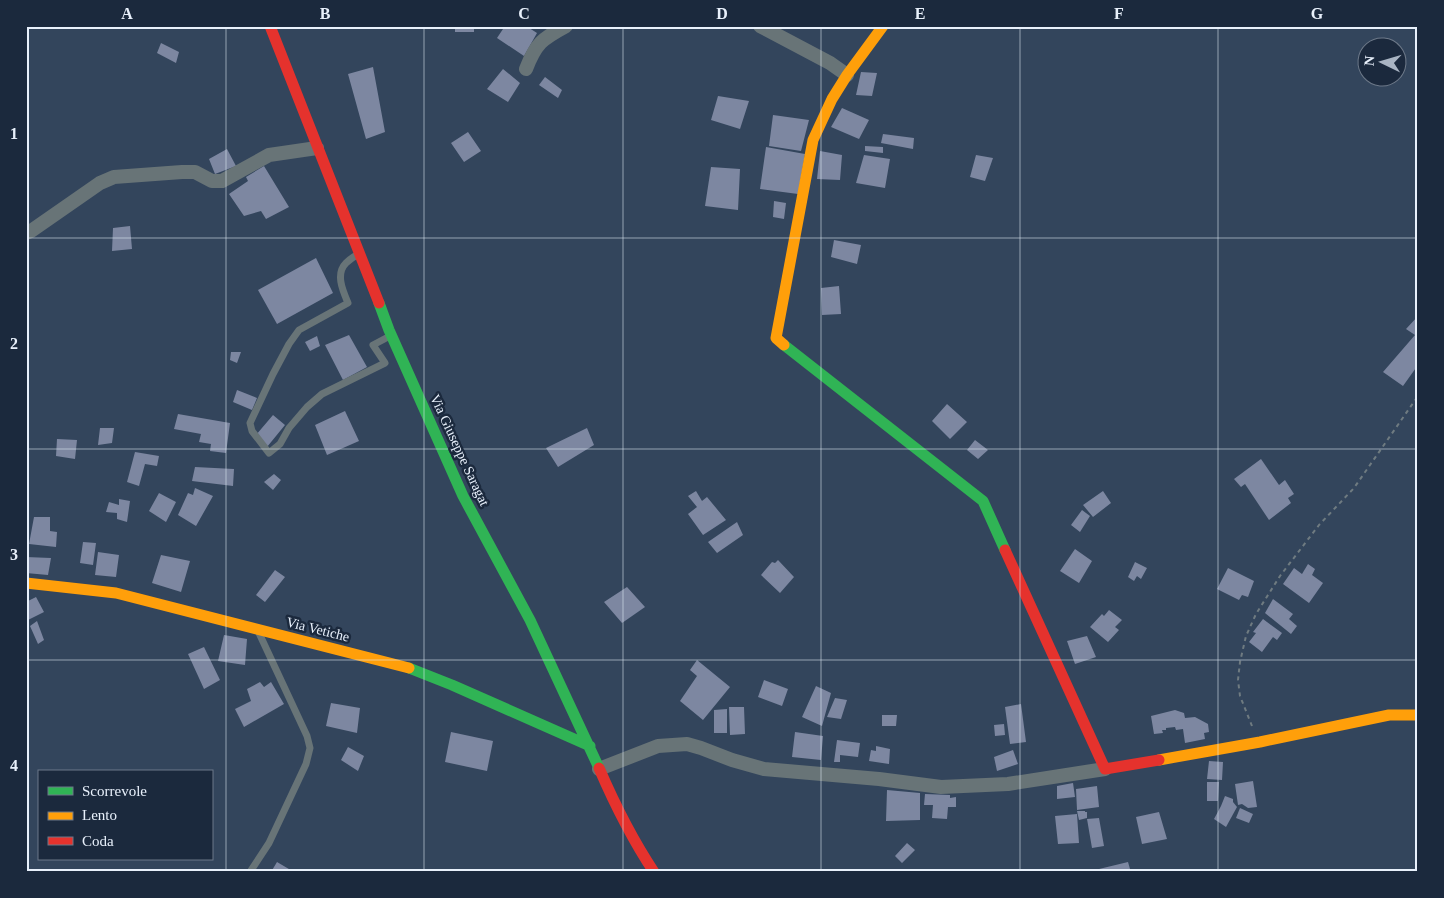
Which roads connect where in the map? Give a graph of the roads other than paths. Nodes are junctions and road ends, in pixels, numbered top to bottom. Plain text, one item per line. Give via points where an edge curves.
1 (270, 26) edge
2 (566, 26) edge
3 (760, 26) edge
4 (883, 26) edge
5 (526, 69) dead end
6 (847, 75) junction
7 (317, 148) junction
8 (26, 233) edge
9 (359, 253) junction
10 (391, 335) junction
11 (26, 583) edge
12 (256, 628) junction
13 (1418, 716) edge
14 (590, 746) junction
15 (600, 769) junction
16 (1105, 769) junction
17 (250, 872) edge
18 (654, 872) edge

1 - 7 street, Via Giuseppe Saragat
2 - 5 street via 541,41
3 - 6 street
4 - 6 street
6 - 16 street via 813,140 776,338 983,501
7 - 8 street via 269,155 222,181 212,181 195,172 114,177
7 - 9 street, Via Giuseppe Saragat
9 - 10 street, Via Giuseppe Saragat
9 - 10 lane via 344,264 341,273 340,285 348,302 299,330 258,405 250,423 252,431 269,453 280,444 307,406 322,394 385,364 373,345
10 - 14 street, Via Giuseppe Saragat via 463,496 530,620
11 - 12 street, Via Vetiche via 116,593
12 - 14 street, Via Vetiche via 406,668
12 - 17 lane via 310,748 306,764 277,825
13 - 16 street via 1389,715
14 - 15 street, Via Giuseppe Saragat
15 - 16 street via 658,746 686,744 764,769 941,787 1008,784
15 - 18 street, Via Giuseppe Saragat via 614,804

